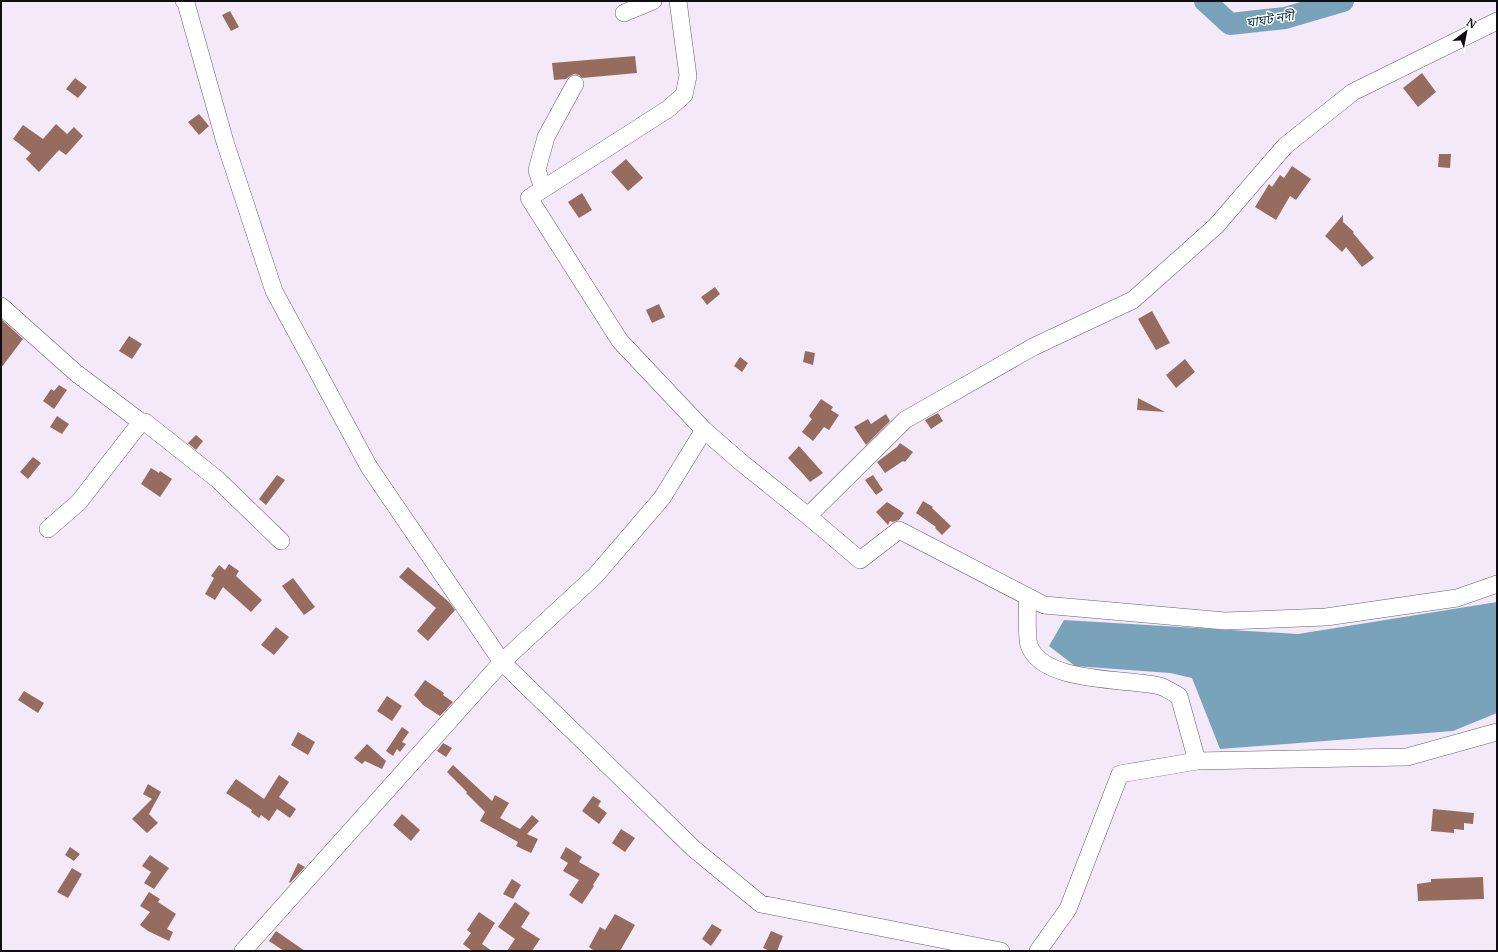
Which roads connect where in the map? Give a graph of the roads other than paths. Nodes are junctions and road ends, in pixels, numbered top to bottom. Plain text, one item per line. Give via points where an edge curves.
1 (184, 1) edge
2 (653, 1) edge
3 (678, 1) edge
4 (624, 13) dead end
5 (1497, 21) edge
6 (575, 84) dead end
7 (542, 189) junction
8 (1, 306) edge
9 (142, 422) junction
10 (704, 430) junction
11 (808, 516) junction
12 (48, 529) dead end
13 (281, 541) dead end
14 (1497, 584) edge
15 (1028, 596) junction
16 (502, 662) junction
17 (1497, 732) edge
18 (1197, 761) junction
19 (243, 951) edge
20 (1001, 951) edge
21 (1038, 951) edge

1 - 16 street via 225,142 274,291 369,467
2 - 4 street
3 - 7 street via 688,76 684,95 668,110
5 - 11 street via 1353,92 1285,146 1216,226 1133,300 1033,347 905,420
6 - 7 street via 546,137 537,170
7 - 10 street via 529,198 620,341
8 - 9 street via 76,373
9 - 12 street via 79,502
9 - 13 street via 217,479
10 - 11 street
10 - 16 street via 662,498 595,576
11 - 15 street via 860,560 900,530
14 - 15 street via 1457,598 1334,616 1225,621 1044,605
15 - 18 street via 1029,644 1034,655 1054,669 1093,679 1161,686 1179,696
16 - 19 street
16 - 20 street via 694,848 760,904
17 - 18 street via 1407,756
18 - 21 street via 1120,774 1068,909

